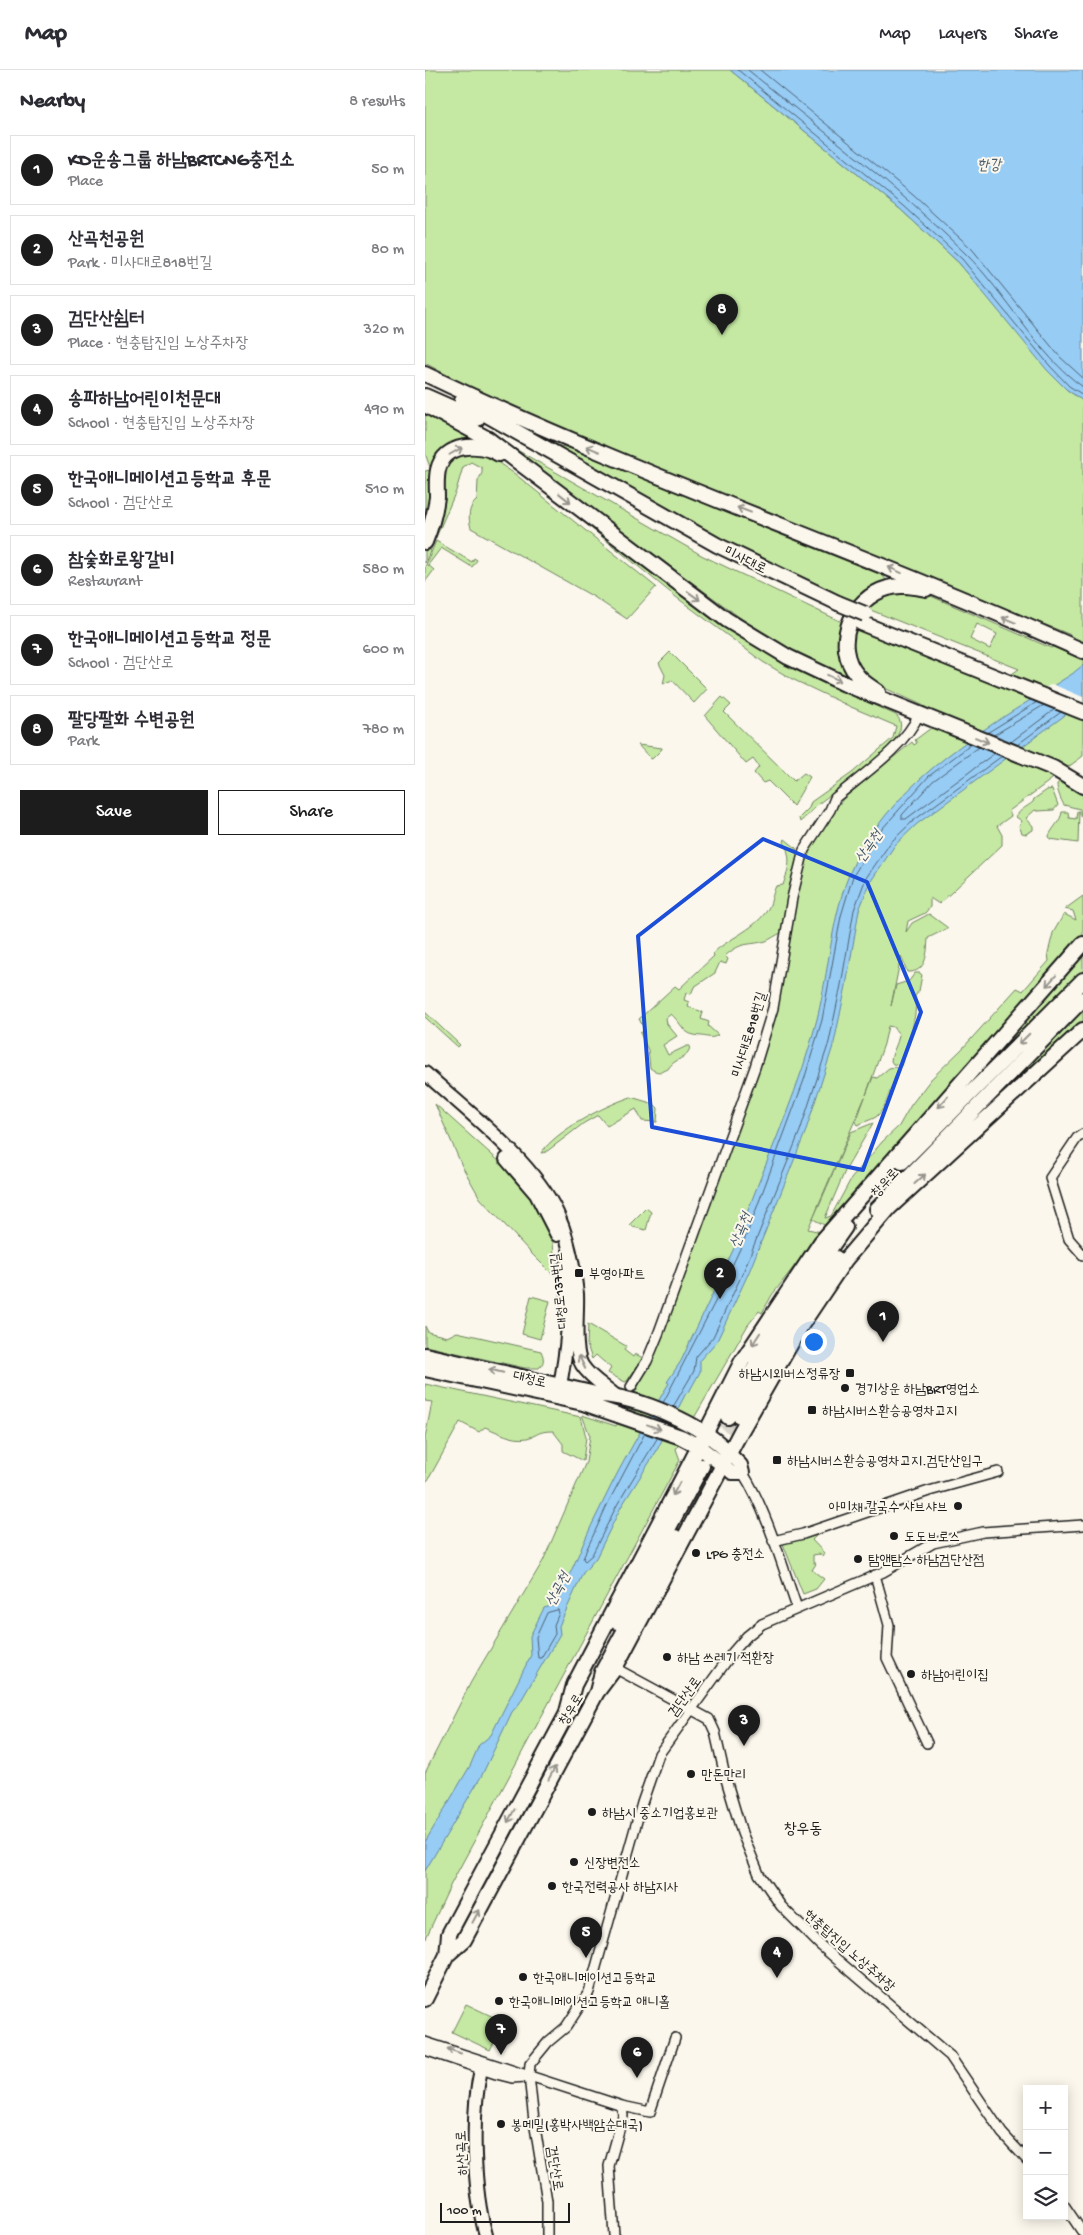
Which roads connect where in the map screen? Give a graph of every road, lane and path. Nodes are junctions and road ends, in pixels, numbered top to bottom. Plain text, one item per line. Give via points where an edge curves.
1 (425, 374) edge
2 (425, 381) edge
3 (425, 396) edge
4 (425, 404) edge
5 (526, 468) junction
6 (425, 542) edge
7 (939, 590) junction
8 (836, 607) junction
9 (1083, 651) edge
10 (997, 672) junction
11 (1083, 703) edge
12 (897, 705) junction
13 (1083, 712) edge
14 (919, 714) junction
15 (1059, 771) junction
16 (1083, 778) edge
17 (1083, 786) edge
18 (1083, 944) edge
19 (1083, 980) edge
20 (1083, 998) edge
21 (1083, 1030) edge
22 (425, 1073) edge
23 (425, 1084) edge
24 (1080, 1136) edge
25 (1083, 1255) edge
26 (425, 1355) edge
27 (425, 1370) edge
28 (631, 1388) dead end
29 (559, 1391) junction
30 (616, 1396) junction
31 (705, 1432) junction
32 (698, 1446) junction
33 (716, 1464) junction
34 (998, 1472) dead end
35 (743, 1473) joint
36 (1083, 1525) edge
37 (773, 1542) junction
38 (875, 1575) junction
39 (797, 1608) junction
40 (615, 1668) junction
41 (597, 1692) junction
42 (691, 1710) junction
43 (567, 1712) junction
44 (927, 1743) dead end
45 (447, 1955) junction
46 (425, 1999) edge
47 (425, 2042) edge
48 (677, 2042) dead end
49 (425, 2050) edge
50 (481, 2069) junction
51 (529, 2076) junction
52 (622, 2106) junction
53 (1023, 2156) edge
54 (1068, 2211) edge
55 (1083, 2233) edge
56 (486, 2235) edge
57 (547, 2235) edge
58 (614, 2235) edge

7 -> 1 main road via 550,432
2 - 8 main road, 미사대로 via 717,545
3 - 8 main road, 미사대로 via 488,424 712,553
4 - 5 main road via 487,439
6 -> 5 main road via 433,524 438,468 446,457 457,449 478,446
5 -> 12 main road via 727,620 789,657
9 -> 7 main road
7 - 12 main road via 901,586 888,588 873,594 850,618 846,651 856,674
8 - 10 main road, 미사대로
10 - 11 main road, 미사대로
10 - 13 main road, 미사대로
12 - 14 main road
14 -> 15 main road
14 - 28 street, 미사대로818번길 via 913,728 898,744 835,798 804,850 792,898 773,1008 755,1067 659,1332
15 - 16 main road
15 - 17 main road
18 -> 31 main road via 821,1242 742,1361
19 -> 20 main road, 창우로 via 890,1174 860,1209 781,1319 733,1419 803,1303 850,1240 895,1188
33 -> 21 main road via 801,1324 845,1260 890,1207
30 -> 22 main road, 대청로137번길 via 590,1375 580,1360 571,1250 549,1197 525,1165
23 - 29 main road, 대청로137번길 via 515,1167 536,1194 555,1230 565,1270 567,1305 567,1348
24 - 25 street via 1050,1178 1069,1239
29 -> 26 main road, 대청로
27 - 29 main road, 대청로
29 - 30 main road, 대청로
29 -> 32 main road, 대청로
30 - 31 main road, 대청로
31 - 32 main road
31 - 33 main road, 대청로
32 - 33 main road, 대청로
32 -> 43 main road via 574,1685
33 - 35 main road via 732,1473
33 - 40 main road
33 - 41 main road, 창우로 via 602,1672
33 - 43 main road, 창우로
34 - 37 street
35 - 37 street
36 - 38 street, 검단산로 via 983,1532 945,1539
37 - 39 street
38 - 39 street, 검단산로
38 - 44 street via 889,1624 887,1658
39 - 42 street, 검단산로 via 762,1624 747,1636
40 - 41 main road
40 - 42 street, 현충탑진입 노상주차장
45 -> 41 main road, 창우로 via 463,1940
42 - 51 street, 검단산로 via 659,1754 589,1992 566,2027 537,2054 530,2064
42 - 53 street, 현충탑진입 노상주차장 via 709,1719 713,1725 742,1833 759,1874 781,1906 820,1945 950,2056 1002,2132
43 -> 45 main road, 창우로 via 449,1934
45 - 46 main road, 창우로
51 -> 47 street
48 - 52 street via 650,2112
49 - 50 street
50 - 51 street via 512,2078
50 - 56 main road, 하산곡로 via 475,2108 475,2143
51 - 52 street
51 - 57 street, 검단산로 via 547,2201
52 - 58 street via 623,2116 609,2166
54 - 55 street

